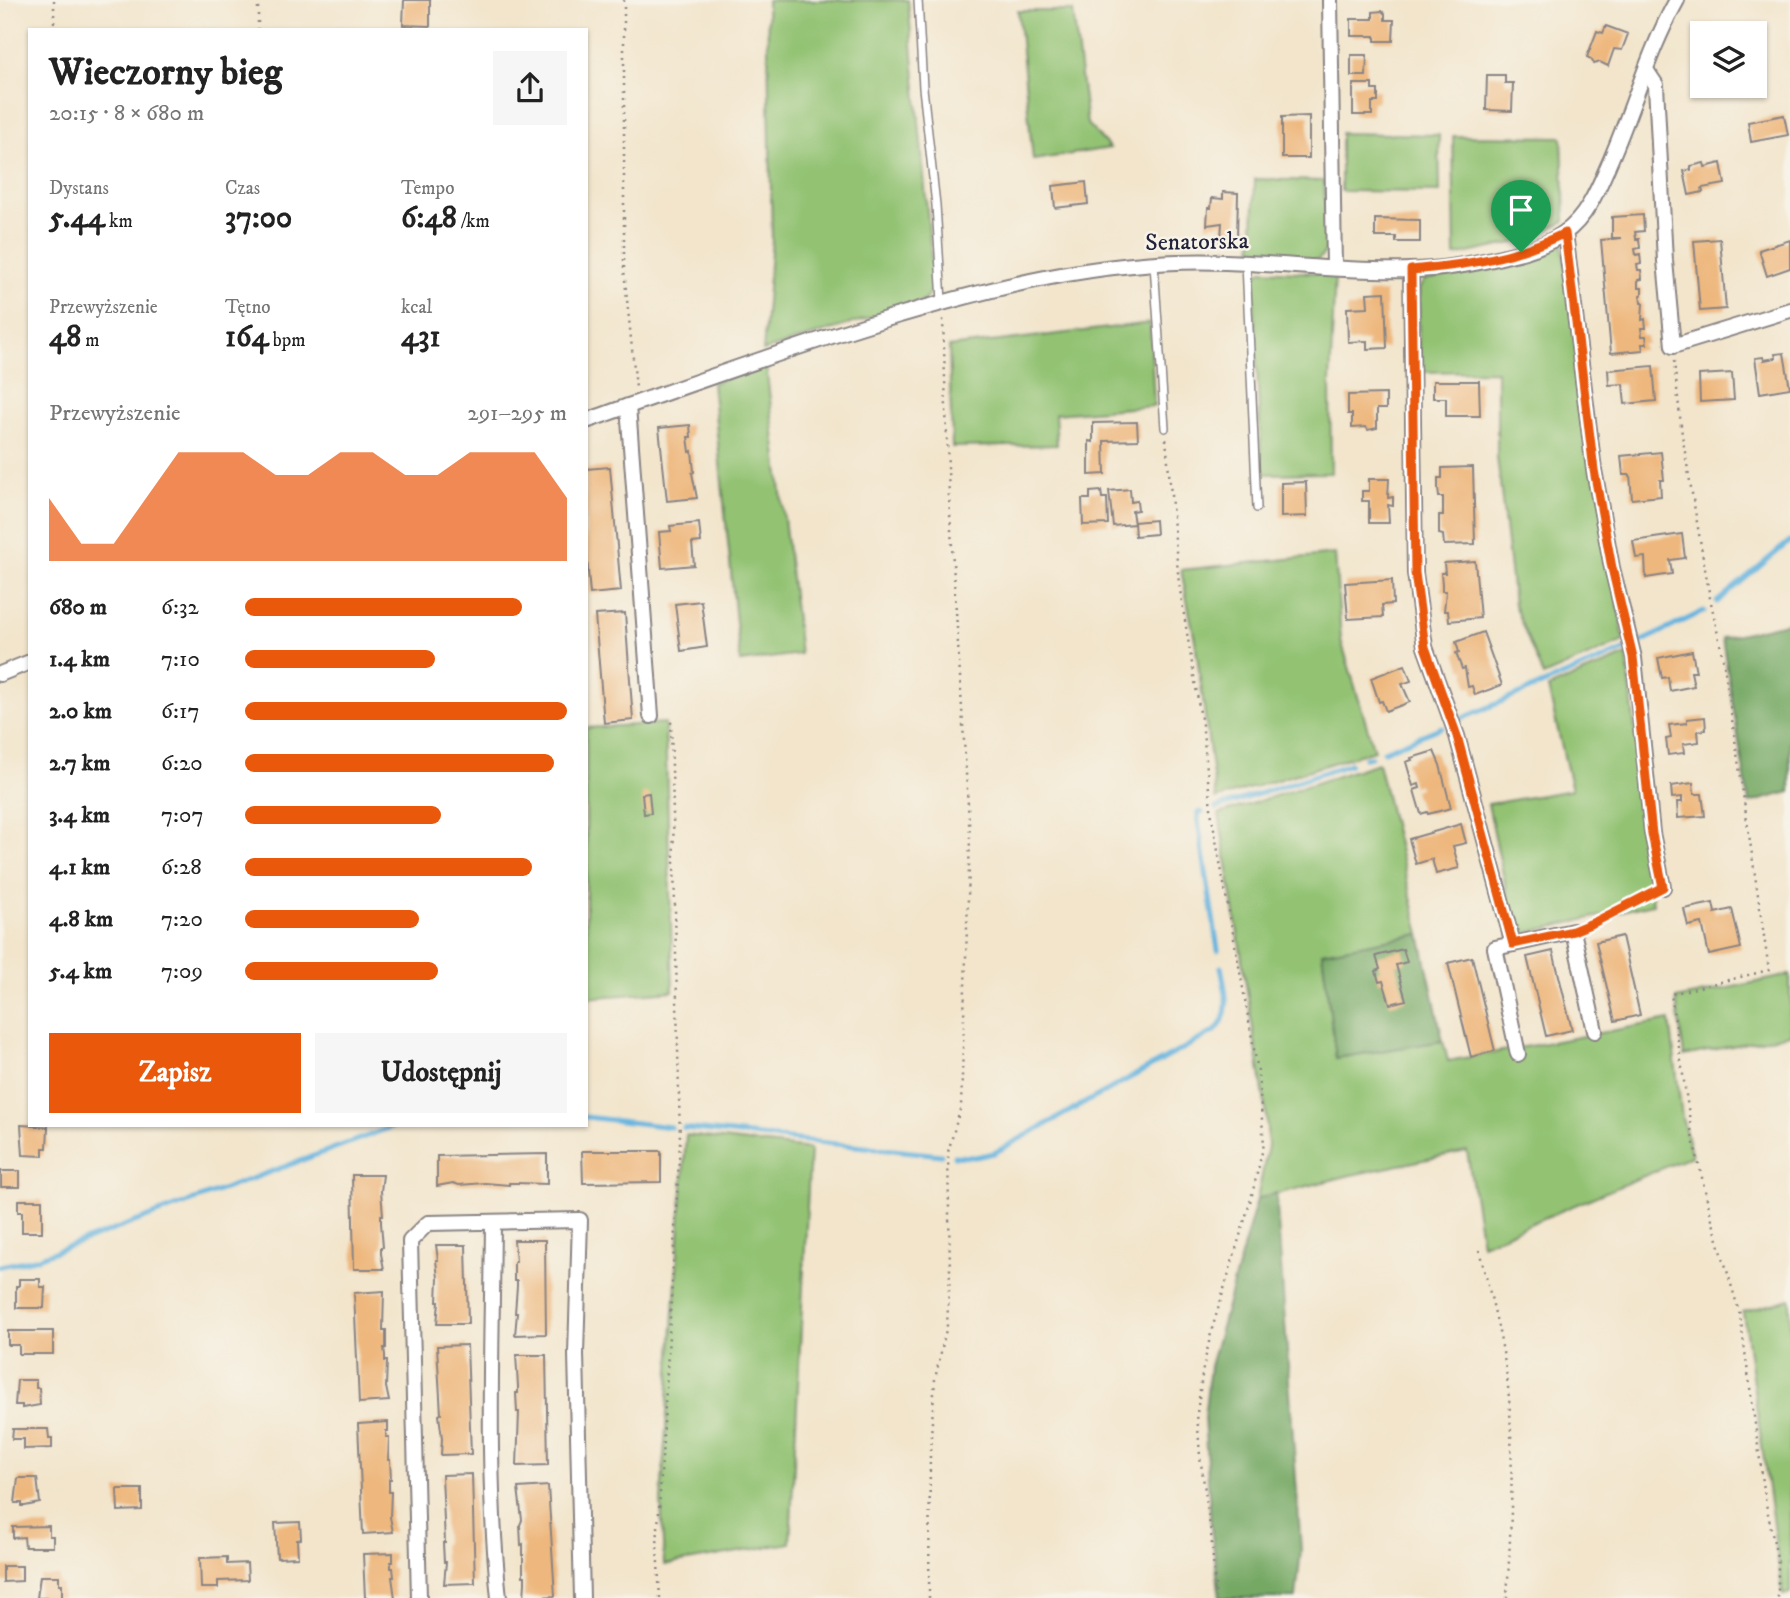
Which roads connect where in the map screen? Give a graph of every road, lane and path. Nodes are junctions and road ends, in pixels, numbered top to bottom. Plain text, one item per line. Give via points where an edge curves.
1 (54, 0) edge
2 (258, 0) edge
3 (624, 0) edge
4 (918, 0) edge
5 (1330, 0) edge
6 (1677, 0) edge
7 (54, 28) edge
8 (258, 28) edge
9 (1646, 69) junction
10 (1565, 233) junction
11 (1154, 263) junction
12 (1246, 263) junction
13 (1334, 267) junction
14 (1411, 270) junction
15 (942, 301) junction
16 (1790, 310) edge
17 (1673, 346) junction
18 (633, 405) junction
19 (588, 420) edge
20 (1165, 428) joint
21 (1257, 508) dead end
22 (28, 663) edge
23 (0, 674) edge
24 (651, 716) dead end
25 (671, 721) dead end
26 (1663, 887) joint
27 (1573, 931) junction
28 (1513, 944) junction
29 (1595, 1031) dead end
30 (1518, 1054) dead end
31 (493, 1222) junction
32 (1479, 1250) dead end
33 (419, 1598) edge
34 (499, 1598) edge
35 (582, 1598) edge
36 (660, 1598) edge
37 (929, 1598) edge
38 (1216, 1598) edge
39 (1507, 1598) edge
40 (1778, 1598) edge

1 - 7 path
2 - 8 path
3 - 18 path via 624,270
4 - 15 lane
5 - 13 street
6 - 9 street, Senatorska
9 - 10 street, Senatorska via 1594,196
9 - 17 street via 1656,85
10 - 14 street, Senatorska via 1521,252 1460,266
10 - 26 street via 1594,470 1633,657 1652,834
11 - 12 street, Senatorska
11 - 15 street, Senatorska via 1032,279
11 - 20 lane
12 - 13 street, Senatorska
12 - 21 lane
13 - 14 street, Senatorska
14 - 28 street via 1419,617 1457,736
15 - 18 street, Senatorska via 801,344
15 - 37 path via 970,838 961,1105 948,1152 947,1325 930,1450
16 - 17 street
17 - 40 path via 1682,435 1723,658 1769,970 1671,994 1692,1135 1741,1315 1778,1562
18 - 19 street, Senatorska
18 - 24 street
20 - 38 path via 1179,584 1212,818 1258,1071 1264,1144 1212,1329 1197,1413
22 - 23 street
25 - 36 path via 680,1142 657,1546
26 - 27 lane
27 - 28 street
27 - 29 street
28 - 30 street via 1495,948
31 - 33 street via 428,1223 410,1241
31 - 34 street via 491,1452
31 - 35 street via 580,1220 576,1354
32 - 39 path via 1507,1378 1512,1491

